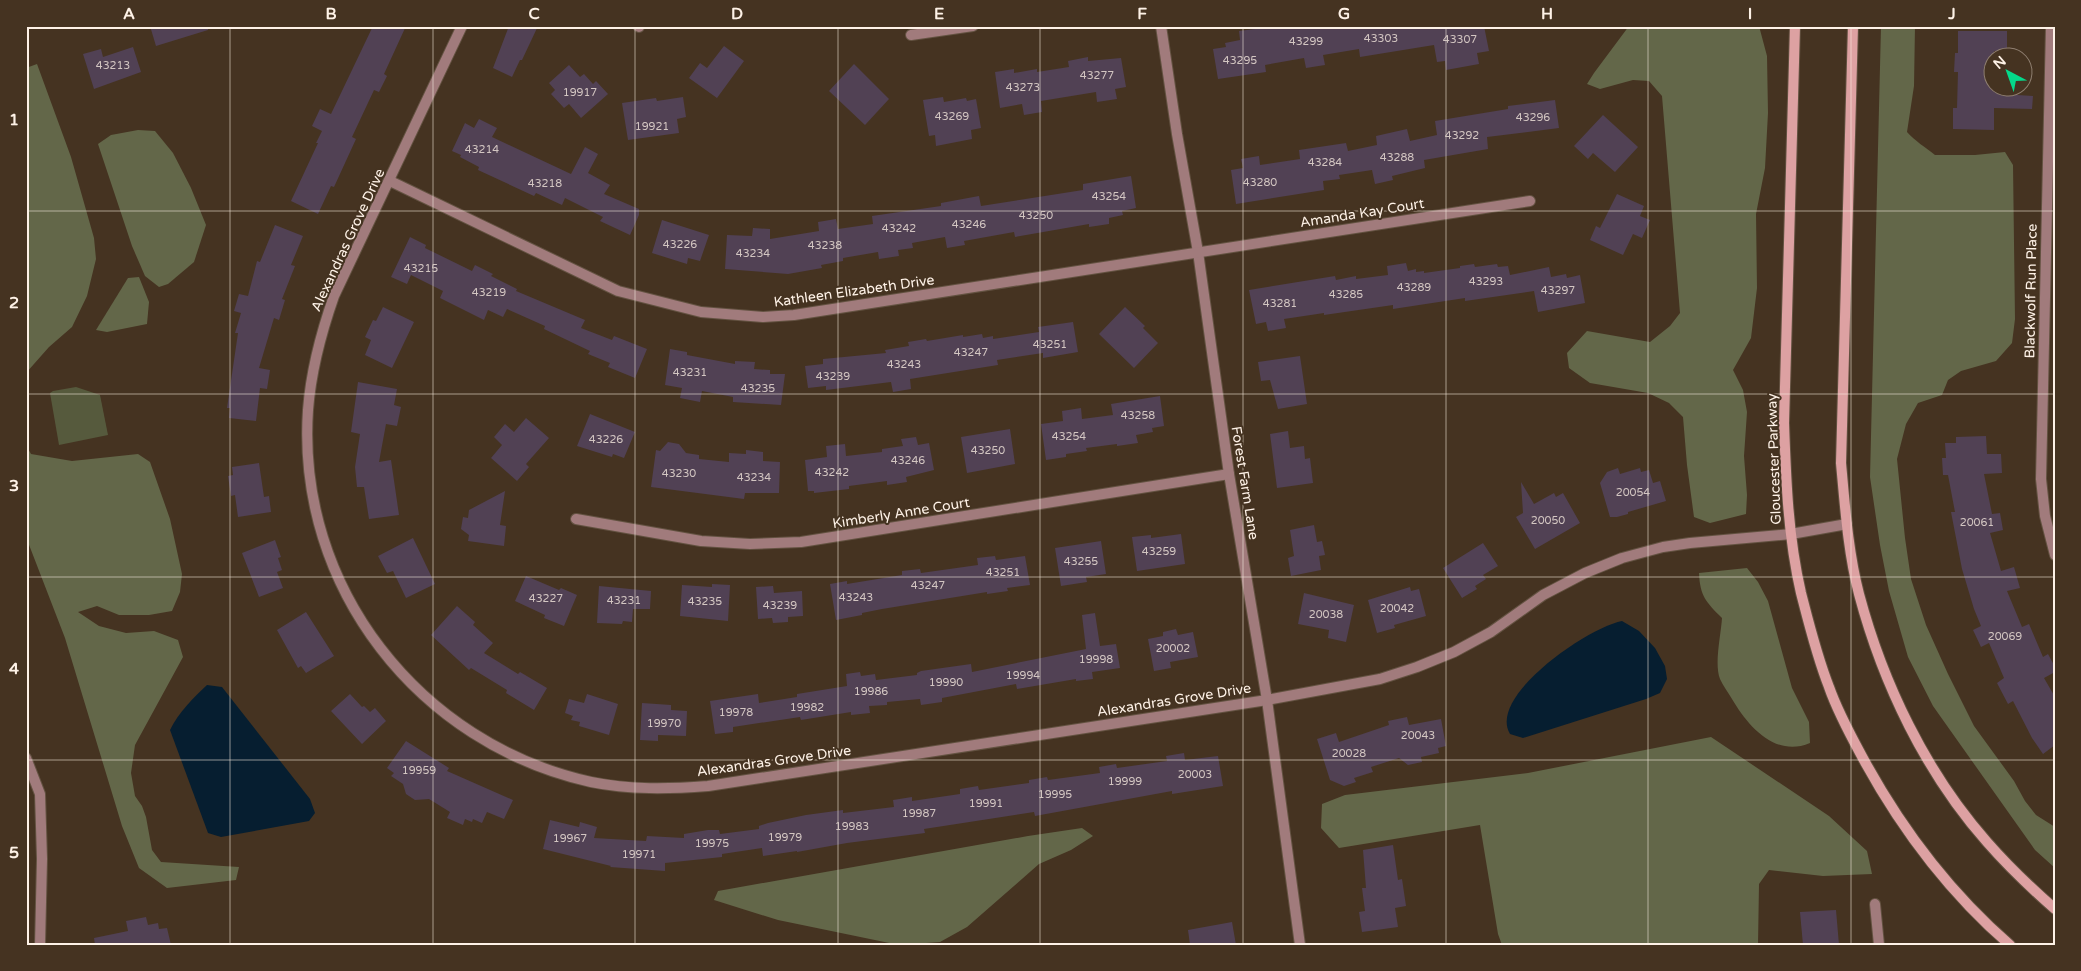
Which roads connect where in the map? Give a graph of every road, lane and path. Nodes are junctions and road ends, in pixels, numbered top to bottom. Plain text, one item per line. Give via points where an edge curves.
1 (462, 26) edge
2 (973, 26) edge
3 (1162, 26) edge
4 (1795, 26) edge
5 (1853, 26) edge
6 (2051, 26) edge
7 (911, 35) dead end
8 (390, 181) junction
9 (1530, 201) dead end
10 (1198, 252) junction
11 (1229, 474) junction
12 (576, 519) dead end
13 (1847, 524) junction
14 (1791, 534) junction
15 (2055, 555) edge
16 (1267, 700) junction
17 (26, 758) edge
18 (1875, 904) dead end
19 (2055, 909) edge
20 (40, 945) edge
21 (1300, 945) edge
22 (1879, 945) edge
23 (2010, 945) edge

1 - 8 street, Alexandras Grove Drive
2 - 7 street
3 - 10 street, Forest Farm Lane
4 - 14 main road, Gloucester Parkway via 1784,423
5 - 13 main road via 1841,463
6 - 15 street, Blackwolf Run Place via 2041,479 2045,516
8 - 10 street, Kathleen Elizabeth Drive via 618,291 701,312 732,316 794,315
8 - 16 street, Alexandras Grove Drive via 334,296 312,371 308,410 312,494 334,568 350,604 371,636 422,695 484,741 528,762 592,782 630,788 669,789 708,786
9 - 10 street, Amanda Kay Court
10 - 11 street, Forest Farm Lane
11 - 12 street, Kimberly Anne Court via 802,542 750,544 700,541
11 - 16 street, Forest Farm Lane
13 - 14 street, Alexandras Grove Drive
13 - 19 main road via 1859,593 1872,636 1913,734 1954,800 1986,842
14 - 16 street, Alexandras Grove Drive via 1690,543 1622,558 1585,572 1543,595 1491,632 1417,667 1380,679
14 - 23 main road, Gloucester Parkway via 1801,592 1820,660 1846,727 1884,797 1940,875 1980,920
16 - 21 street, Forest Farm Lane
17 - 20 street via 40,794
18 - 22 street

